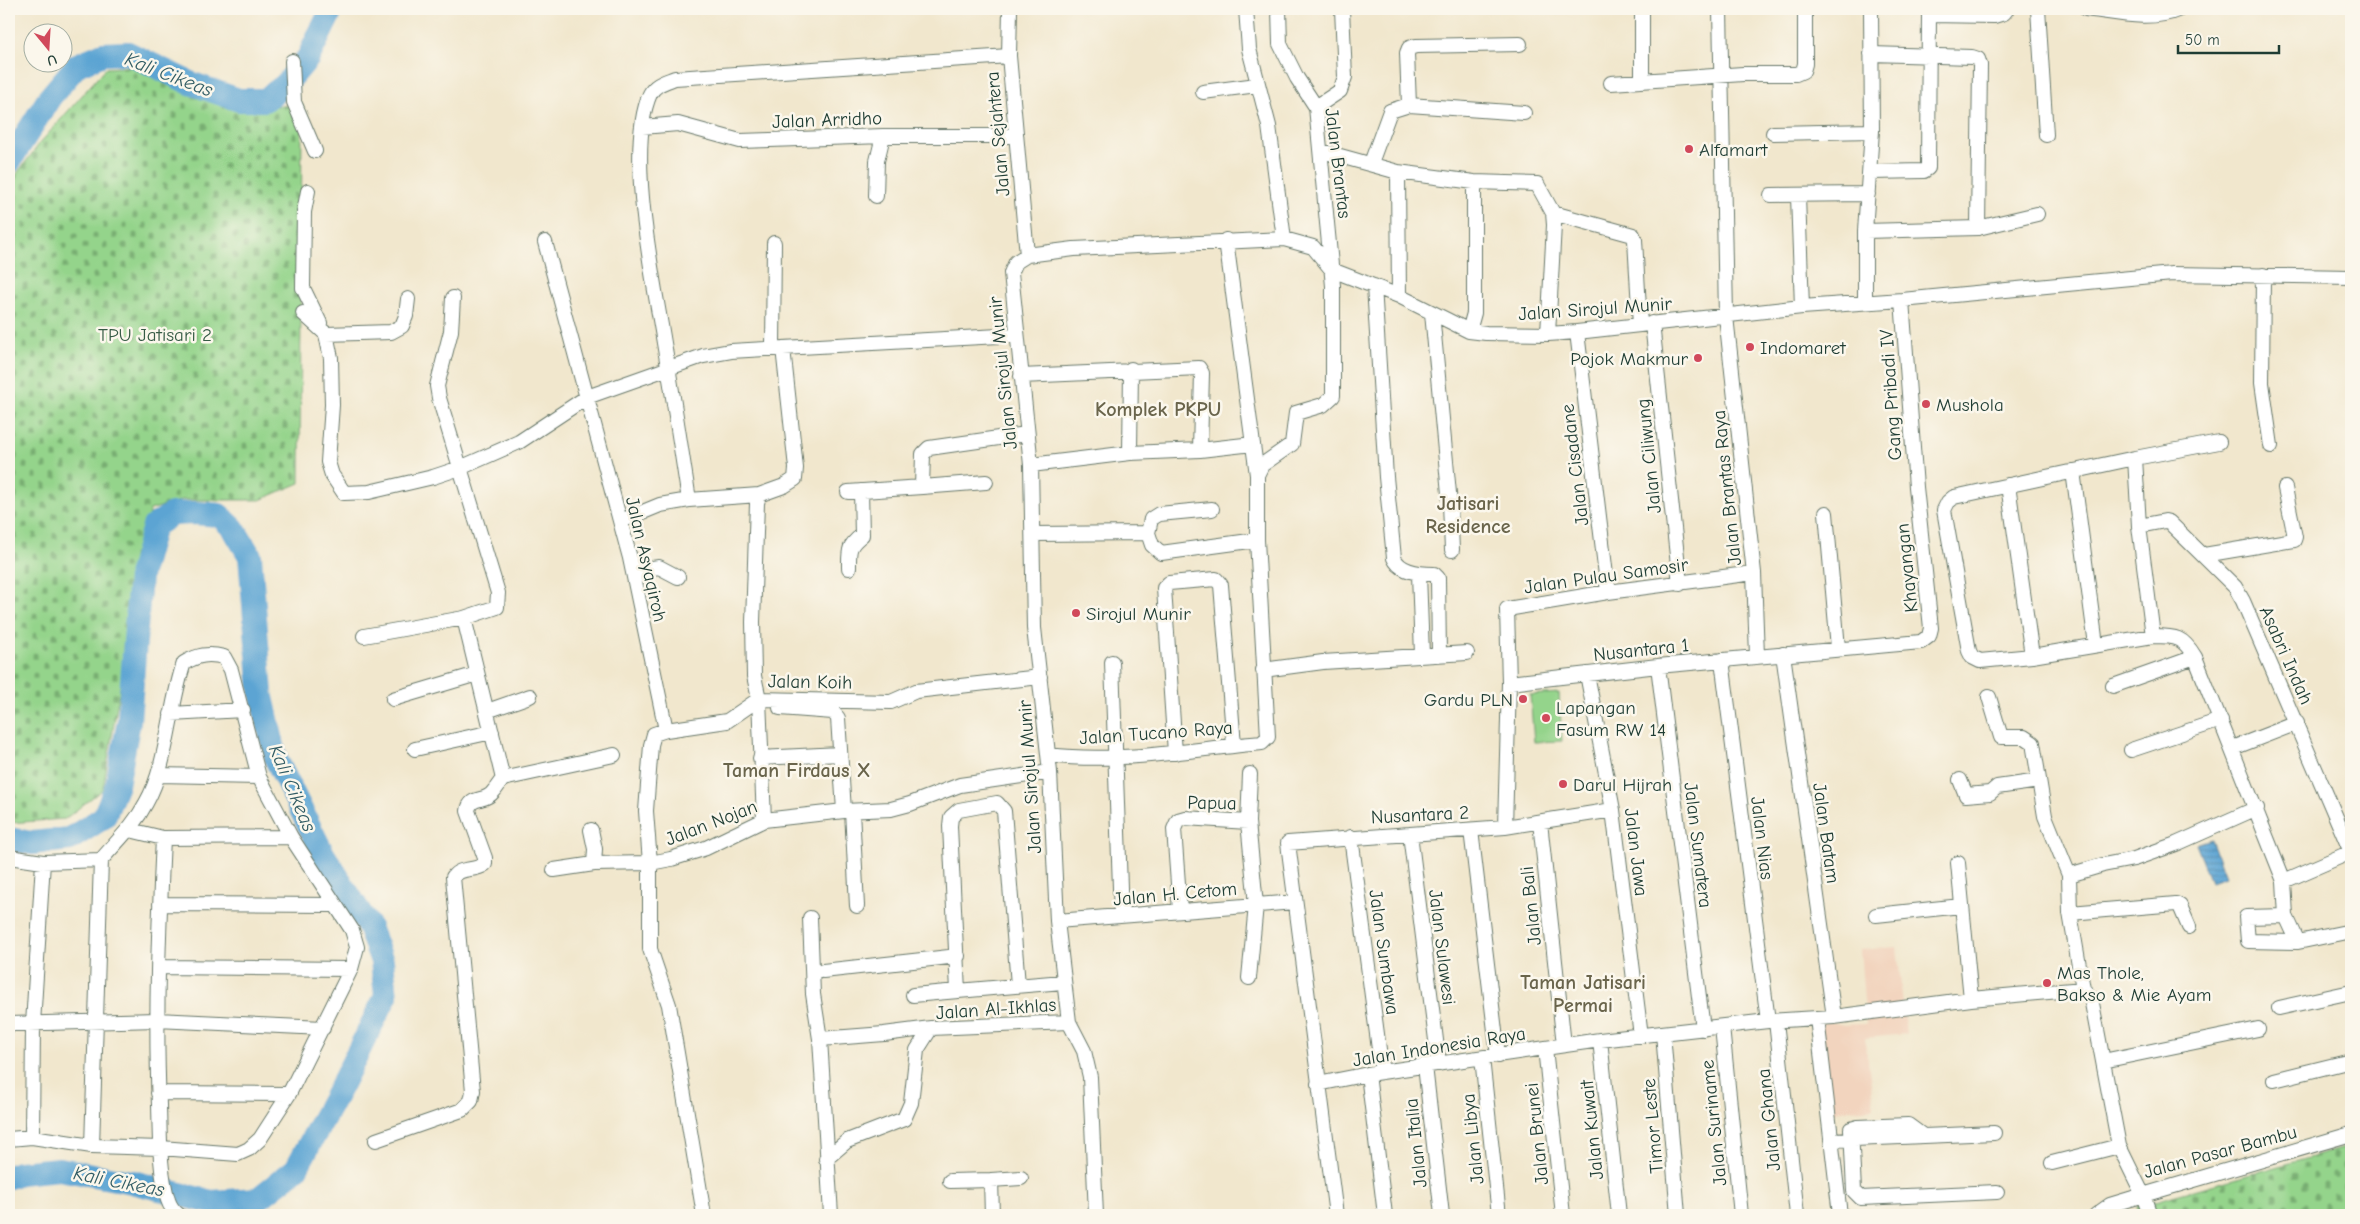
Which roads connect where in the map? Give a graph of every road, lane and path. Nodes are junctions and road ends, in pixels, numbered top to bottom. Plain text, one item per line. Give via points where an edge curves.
1 (1010, 9) edge
2 (1246, 9) edge
3 (1279, 9) edge
4 (1342, 9) edge
5 (1642, 9) edge
6 (1720, 9) edge
7 (1806, 9) edge
8 (1871, 9) edge
9 (2007, 9) edge
10 (2038, 9) edge
11 (2086, 9) edge
12 (2180, 9) edge
13 (1929, 12) edge
14 (1520, 44) dead end
15 (1870, 54) junction
16 (1928, 55) junction
17 (1009, 56) junction
18 (292, 61) dead end
19 (1720, 75) junction
20 (1642, 81) junction
21 (1611, 83) dead end
22 (1257, 85) junction
23 (1203, 92) dead end
24 (1409, 105) junction
25 (1316, 107) junction
26 (1524, 113) dead end
27 (642, 127) junction
28 (1872, 132) junction
29 (1773, 133) dead end
30 (2046, 135) dead end
31 (883, 136) junction
32 (1016, 136) junction
33 (315, 151) dead end
34 (1322, 151) junction
35 (1372, 163) junction
36 (1398, 172) junction
37 (1870, 172) junction
38 (1474, 182) junction
39 (308, 191) dead end
40 (1868, 194) junction
41 (1771, 195) dead end
42 (876, 196) dead end
43 (1798, 196) junction
44 (1553, 213) junction
45 (2037, 214) dead end
46 (1978, 228) junction
47 (1865, 231) junction
48 (1284, 239) junction
49 (1226, 240) junction
50 (545, 242) dead end
51 (774, 243) dead end
52 (1027, 255) junction
53 (1332, 270) junction
54 (2263, 275) junction
55 (2351, 277) edge
56 (1374, 286) junction
57 (1399, 296) junction
58 (453, 298) dead end
59 (408, 299) dead end
60 (1902, 300) junction
61 (1865, 301) junction
62 (1802, 307) junction
63 (303, 313) dead end
64 (1432, 313) junction
65 (1726, 316) junction
66 (1646, 324) junction
67 (1469, 331) junction
68 (323, 332) junction
69 (1577, 332) junction
70 (1548, 334) junction
71 (1017, 336) junction
72 (778, 348) junction
73 (668, 368) junction
74 (1131, 369) junction
75 (1021, 376) junction
76 (587, 396) junction
77 (1027, 434) junction
78 (2219, 442) dead end
79 (1253, 444) junction
80 (2271, 446) dead end
81 (1200, 450) junction
82 (1130, 453) junction
83 (2135, 458) junction
84 (1031, 465) junction
85 (460, 468) junction
86 (2073, 471) junction
87 (1257, 475) junction
88 (986, 482) dead end
89 (2008, 485) junction
90 (922, 486) junction
91 (1916, 487) joint
92 (2285, 488) dead end
93 (759, 495) junction
94 (690, 500) junction
95 (1212, 509) dead end
96 (1826, 513) dead end
97 (621, 521) junction
98 (2140, 526) junction
99 (1148, 532) junction
100 (1033, 534) junction
101 (1257, 540) junction
102 (1452, 550) dead end
103 (2204, 555) junction
104 (849, 568) dead end
105 (633, 571) junction
106 (1419, 574) junction
107 (1754, 574) junction
108 (678, 577) dead end
109 (1680, 584) junction
110 (1608, 592) junction
111 (464, 618) junction
112 (364, 636) dead end
113 (2153, 636) junction
114 (1921, 642) joint
115 (2096, 645) junction
116 (1838, 648) junction
117 (1467, 654) dead end
118 (1783, 654) junction
119 (1422, 655) junction
120 (1439, 655) junction
121 (1758, 656) junction
122 (2032, 656) junction
123 (2195, 657) junction
124 (1722, 660) junction
125 (1112, 662) dead end
126 (1658, 666) junction
127 (1264, 670) junction
128 (477, 674) junction
129 (1587, 674) junction
130 (1040, 677) junction
131 (1509, 683) junction
132 (2113, 686) dead end
133 (530, 696) dead end
134 (1989, 697) dead end
135 (393, 699) dead end
136 (759, 705) junction
137 (242, 710) junction
138 (487, 711) junction
139 (171, 714) junction
140 (2221, 720) junction
141 (2296, 723) junction
142 (666, 730) junction
143 (492, 732) junction
144 (1234, 746) junction
145 (2233, 748) junction
146 (415, 749) dead end
147 (2131, 750) dead end
148 (1175, 753) junction
149 (840, 754) junction
150 (614, 755) dead end
151 (1049, 755) junction
152 (1115, 757) junction
153 (760, 758) junction
154 (1050, 772) junction
155 (158, 774) junction
156 (1250, 774) dead end
157 (259, 777) junction
158 (503, 779) junction
159 (1960, 780) dead end
160 (2040, 781) junction
161 (2257, 808) junction
162 (1613, 810) junction
163 (848, 811) junction
164 (764, 820) junction
165 (1248, 822) junction
166 (1540, 822) junction
167 (1505, 827) junction
168 (130, 830) junction
169 (591, 830) dead end
170 (1471, 830) junction
171 (1410, 834) junction
172 (291, 837) junction
173 (1350, 837) junction
174 (163, 838) junction
175 (2351, 852) edge
176 (9, 857) edge
177 (101, 860) junction
178 (43, 862) junction
179 (650, 863) junction
180 (1958, 863) dead end
181 (594, 864) junction
182 (554, 870) dead end
183 (2069, 875) junction
184 (2284, 881) junction
185 (1295, 902) junction
186 (160, 904) junction
187 (334, 905) junction
188 (1256, 905) junction
189 (857, 906) dead end
190 (1960, 906) junction
191 (1180, 911) junction
192 (2070, 913) junction
193 (1876, 915) dead end
194 (1121, 916) junction
195 (2286, 916) junction
196 (810, 918) dead end
197 (1057, 922) junction
198 (2189, 927) dead end
199 (2351, 931) edge
200 (2298, 942) junction
201 (958, 956) junction
202 (159, 967) junction
203 (351, 969) junction
204 (823, 970) dead end
205 (1249, 978) dead end
206 (1063, 982) junction
207 (1018, 985) junction
208 (2083, 989) junction
209 (958, 990) junction
210 (2351, 992) edge
211 (913, 995) dead end
212 (1971, 999) junction
213 (2279, 1008) dead end
214 (1834, 1016) junction
215 (1817, 1018) junction
216 (157, 1020) junction
217 (97, 1021) junction
218 (1772, 1021) junction
219 (1069, 1022) junction
220 (9, 1024) edge
221 (33, 1024) junction
222 (1722, 1027) junction
223 (323, 1028) junction
224 (931, 1028) junction
225 (1703, 1029) junction
226 (2258, 1029) dead end
227 (1663, 1033) junction
228 (1641, 1036) junction
229 (820, 1039) junction
230 (1600, 1040) junction
231 (1564, 1045) junction
232 (1545, 1048) junction
233 (1498, 1056) junction
234 (1482, 1058) junction
235 (2103, 1061) junction
236 (2351, 1061) edge
237 (1439, 1064) junction
238 (1425, 1066) junction
239 (1375, 1073) junction
240 (2274, 1080) dead end
241 (1318, 1084) junction
242 (158, 1093) junction
243 (289, 1094) junction
244 (1994, 1133) dead end
245 (2351, 1134) edge
246 (32, 1137) junction
247 (9, 1139) edge
248 (376, 1140) dead end
249 (1831, 1140) junction
250 (1852, 1140) junction
251 (92, 1146) junction
252 (2119, 1146) junction
253 (161, 1148) junction
254 (826, 1160) junction
255 (2052, 1163) dead end
256 (1021, 1178) dead end
257 (990, 1180) junction
258 (950, 1181) dead end
259 (1997, 1192) dead end
260 (2143, 1195) junction
261 (179, 1215) edge
262 (704, 1215) edge
263 (832, 1215) edge
264 (992, 1215) edge
265 (1096, 1215) edge
266 (1336, 1215) edge
267 (1385, 1215) edge
268 (1442, 1215) edge
269 (1499, 1215) edge
270 (1563, 1215) edge
271 (1619, 1215) edge
272 (1678, 1215) edge
273 (1741, 1215) edge
274 (1797, 1215) edge
275 (1840, 1215) edge
276 (2096, 1215) edge
277 (2150, 1215) edge

1 - 17 street, Jalan Sejahtera
2 - 22 street via 1249,49
3 - 25 street, Jalan Brantas via 1280,44
4 - 25 street via 1344,77 1340,91
5 - 20 street
6 - 19 street, Jalan Brantas Raya
7 - 19 street via 1806,64 1803,71 1796,74
8 - 15 street
9 - 13 street via 1994,16
10 - 30 street
11 - 12 street via 2143,17
13 - 16 street
14 - 24 street via 1409,48
15 - 16 street
15 - 28 street
16 - 37 street via 1928,168 1924,171
16 - 46 street via 1972,57 1978,59 1980,65
17 - 27 street via 675,78 660,84 650,94
17 - 32 street, Jalan Sejahtera
18 - 33 street via 294,102
19 - 20 street
19 - 65 street, Jalan Brantas Raya
20 - 21 street
22 - 23 street
22 - 48 street via 1270,135
24 - 26 street
24 - 35 street via 1390,111
25 - 34 street, Jalan Brantas
27 - 31 street, Jalan Arridho via 678,124 740,141
27 - 73 street via 641,180
28 - 29 street
28 - 37 street
31 - 32 street, Jalan Arridho
31 - 42 street via 876,161
32 - 52 street, Jalan Sejahtera
34 - 35 street
34 - 53 street, Jalan Brantas
35 - 36 street
36 - 38 street
36 - 57 street
37 - 40 street
38 - 44 street via 1533,183 1539,186
38 - 67 street via 1474,313
39 - 68 street via 304,212 303,288
40 - 43 street
40 - 47 street
41 - 43 street
43 - 62 street
44 - 66 street, Jalan Ciliwung via 1633,235
44 - 70 street
45 - 46 street
46 - 47 street
47 - 61 street
48 - 49 street, Jalan Sirojul Munir
48 - 53 street, Jalan Sirojul Munir via 1313,247
49 - 52 street, Jalan Sirojul Munir
49 - 79 street
50 - 76 street, Jalan Asyaqiroh
51 - 72 street
52 - 71 street, Jalan Sirojul Munir via 1016,262 1011,273
53 - 56 street, Jalan Sirojul Munir
53 - 87 street, Jalan Brantas via 1333,396 1323,405 1296,412 1292,444 1262,465
54 - 55 street, Jalan Sirojul Munir
54 - 60 street, Jalan Sirojul Munir via 2172,274
54 - 80 street via 2262,383
56 - 57 street, Jalan Sirojul Munir
56 - 106 street via 1394,558 1400,566
57 - 64 street, Jalan Sirojul Munir
58 - 85 street via 451,331 437,386
59 - 68 street via 402,326 391,332
60 - 61 street, Jalan Sirojul Munir
60 - 91 street, Gang Pribadi IV
61 - 62 street, Jalan Sirojul Munir
62 - 65 street, Jalan Sirojul Munir
63 - 68 street
64 - 67 street, Jalan Sirojul Munir
64 - 102 street
65 - 66 street, Jalan Sirojul Munir
65 - 107 street, Jalan Brantas Raya
66 - 69 street, Jalan Sirojul Munir
66 - 109 street, Jalan Ciliwung
67 - 70 street, Jalan Sirojul Munir
68 - 85 street via 332,358 328,462 332,476 344,493 369,492
69 - 70 street, Jalan Sirojul Munir
69 - 110 street, Jalan Cisadane
71 - 72 street
71 - 75 street, Jalan Sirojul Munir
72 - 73 street via 730,351
72 - 93 street via 795,478 784,486
73 - 76 street
73 - 94 street
74 - 75 street
74 - 81 street via 1199,368 1202,373
74 - 82 street
75 - 77 street, Jalan Sirojul Munir
76 - 85 street via 519,442
76 - 97 street, Jalan Asyaqiroh
77 - 84 street, Jalan Sirojul Munir
77 - 90 street via 929,448 923,454
78 - 83 street
79 - 81 street
79 - 87 street
81 - 82 street
82 - 84 street
83 - 86 street
83 - 98 street
84 - 100 street, Jalan Sirojul Munir
85 - 111 street via 498,593 497,607
86 - 89 street
86 - 115 street
87 - 101 street
88 - 90 street
89 - 122 street
89 - 122 street via 1954,497 1944,510 1972,658
90 - 104 street via 855,491 862,535 851,543
91 - 114 street, Khayangan via 1930,628 1929,636
92 - 103 street via 2294,540
93 - 94 street
93 - 136 street via 753,622 754,676
94 - 97 street via 660,505
95 - 99 street via 1159,514 1151,519
96 - 116 street
97 - 105 street, Jalan Asyaqiroh
98 - 103 street, Asabri Indah via 2170,522
98 - 113 street
99 - 100 street
99 - 101 street via 1152,545 1161,553
100 - 130 street, Jalan Sirojul Munir via 1034,628
101 - 127 street
103 - 141 street, Asabri Indah via 2243,601
105 - 108 street via 659,567
105 - 142 street, Jalan Asyaqiroh
106 - 119 street
106 - 120 street via 1434,574 1438,578
107 - 109 street, Jalan Pulau Samosir
107 - 121 street, Jalan Brantas Raya
109 - 110 street, Jalan Pulau Samosir
110 - 131 street, Jalan Pulau Samosir via 1507,609
111 - 112 street
111 - 128 street
113 - 115 street
113 - 123 street via 2177,637 2187,644
114 - 116 street, Nusantara 1
115 - 122 street
116 - 118 street, Nusantara 1
117 - 120 street
118 - 121 street, Nusantara 1
118 - 214 street, Jalan Batam
119 - 120 street
119 - 127 street
121 - 124 street, Nusantara 1
123 - 132 street
123 - 140 street
124 - 126 street, Nusantara 1
124 - 218 street, Jalan Nias
125 - 152 street
126 - 129 street, Nusantara 1
126 - 225 street, Jalan Sumatera
127 - 144 street, Jalan Tucano Raya via 1269,732 1266,740
128 - 135 street
128 - 138 street
129 - 131 street, Nusantara 1
129 - 162 street, Jalan Jawa
130 - 136 street, Jalan Koih via 916,691 891,702
130 - 151 street, Jalan Sirojul Munir
131 - 167 street
133 - 138 street
134 - 160 street via 2001,737 2024,738 2032,743
136 - 142 street, Jalan Koih via 727,722
136 - 149 street via 833,712 838,718
136 - 153 street
137 - 139 street
137 - 139 street via 231,670 224,657 212,654 184,662
137 - 157 street
138 - 143 street
139 - 155 street
140 - 145 street
140 - 147 street
141 - 145 street
141 - 175 street, Asabri Indah
142 - 179 street via 654,734 651,745 646,811
143 - 146 street
143 - 158 street
144 - 148 street, Jalan Tucano Raya
144 - 148 street via 1221,585 1216,579 1169,583 1164,588
145 - 161 street
148 - 152 street, Jalan Tucano Raya
149 - 153 street
149 - 163 street
150 - 158 street
151 - 152 street, Jalan Tucano Raya
151 - 154 street, Jalan Sirojul Munir
152 - 194 street
153 - 164 street
154 - 163 street, Jalan Nojan via 960,785 891,809
154 - 197 street, Jalan Sirojul Munir
155 - 157 street
155 - 168 street via 147,802
156 - 165 street
157 - 172 street
158 - 248 street via 489,796 472,801 469,806 485,864 460,870 453,877 474,1091 471,1101 462,1110
159 - 160 street via 1966,795
160 - 183 street via 2045,816
161 - 183 street via 2134,859
161 - 184 street
162 - 166 street, Nusantara 2
162 - 228 street, Jalan Jawa
163 - 164 street, Jalan Nojan
163 - 189 street
164 - 179 street, Jalan Nojan via 706,848
165 - 188 street
165 - 191 street, Papua via 1178,820 1174,829
166 - 167 street, Nusantara 2
166 - 231 street, Jalan Bali
167 - 170 street, Nusantara 2
168 - 174 street
168 - 177 street
169 - 181 street
170 - 171 street, Nusantara 2
170 - 233 street
171 - 173 street, Nusantara 2
171 - 237 street, Jalan Sulawesi
172 - 174 street
172 - 187 street
173 - 185 street, Nusantara 2 via 1288,843
173 - 239 street, Jalan Sumbawa
174 - 186 street
175 - 184 street
176 - 178 street
177 - 178 street
177 - 217 street
178 - 221 street
179 - 181 street, Jalan Nojan
179 - 262 street via 650,949 669,1005
180 - 190 street
181 - 182 street, Jalan Nojan
183 - 192 street, Jalan Pasar Bambu
184 - 195 street
185 - 188 street, Jalan H. Cetom
185 - 241 street
186 - 187 street
186 - 202 street
187 - 203 street via 352,930 357,947
188 - 191 street, Jalan H. Cetom
188 - 205 street
190 - 193 street
190 - 212 street
191 - 194 street, Jalan H. Cetom
192 - 198 street via 2176,904
192 - 208 street, Jalan Pasar Bambu
194 - 197 street, Jalan H. Cetom
195 - 200 street
195 - 200 street via 2246,917 2248,940
196 - 229 street via 813,994
197 - 206 street, Jalan Sirojul Munir
199 - 200 street
201 - 204 street
201 - 207 street via 951,817 959,810 997,804 1004,811
201 - 209 street
202 - 203 street
202 - 216 street
203 - 223 street
206 - 207 street
206 - 219 street, Jalan Sirojul Munir
207 - 209 street
208 - 212 street
208 - 235 street, Jalan Pasar Bambu via 2091,998
209 - 211 street
210 - 213 street
212 - 214 street
214 - 215 street, Jalan Indonesia Raya
215 - 218 street, Jalan Indonesia Raya
215 - 249 street
216 - 217 street
216 - 223 street
216 - 242 street
217 - 221 street
217 - 251 street
218 - 222 street, Jalan Indonesia Raya
218 - 274 street, Jalan Ghana
219 - 224 street, Jalan Al-Ikhlas
219 - 265 street, Jalan Sirojul Munir via 1084,1051 1090,1077
220 - 221 street
221 - 246 street
222 - 225 street, Jalan Indonesia Raya
222 - 273 street, Jalan Suriname
223 - 243 street
224 - 229 street
224 - 254 street, Jalan Al-Ikhlas via 917,1050 911,1103 904,1119 847,1141
225 - 227 street, Jalan Indonesia Raya
226 - 235 street
227 - 228 street, Jalan Indonesia Raya
227 - 272 street, Timor Leste
228 - 230 street, Jalan Indonesia Raya
229 - 254 street
230 - 231 street, Jalan Indonesia Raya
230 - 271 street, Jalan Kuwait
231 - 232 street, Jalan Indonesia Raya
232 - 233 street, Jalan Indonesia Raya
232 - 270 street, Jalan Brunei
233 - 234 street, Jalan Indonesia Raya
234 - 237 street, Jalan Indonesia Raya
234 - 269 street, Jalan Libya
235 - 252 street, Jalan Pasar Bambu
236 - 240 street
237 - 238 street, Jalan Indonesia Raya
238 - 239 street, Jalan Indonesia Raya
238 - 268 street, Jalan Italia
239 - 241 street, Jalan Indonesia Raya
239 - 267 street, Jalan Sumbawa
241 - 266 street
242 - 243 street
242 - 253 street
243 - 253 street via 250,1150 238,1154
244 - 250 street via 1922,1136 1908,1125 1858,1126 1852,1129
245 - 260 street, Jalan Pasar Bambu
246 - 247 street
246 - 251 street
249 - 250 street
249 - 275 street
250 - 259 street via 1854,1191 1861,1198
251 - 253 street
252 - 255 street
252 - 260 street, Jalan Pasar Bambu
253 - 261 street via 168,1200
254 - 263 street
256 - 257 street
257 - 258 street
257 - 264 street
260 - 276 street via 2110,1205
260 - 277 street

